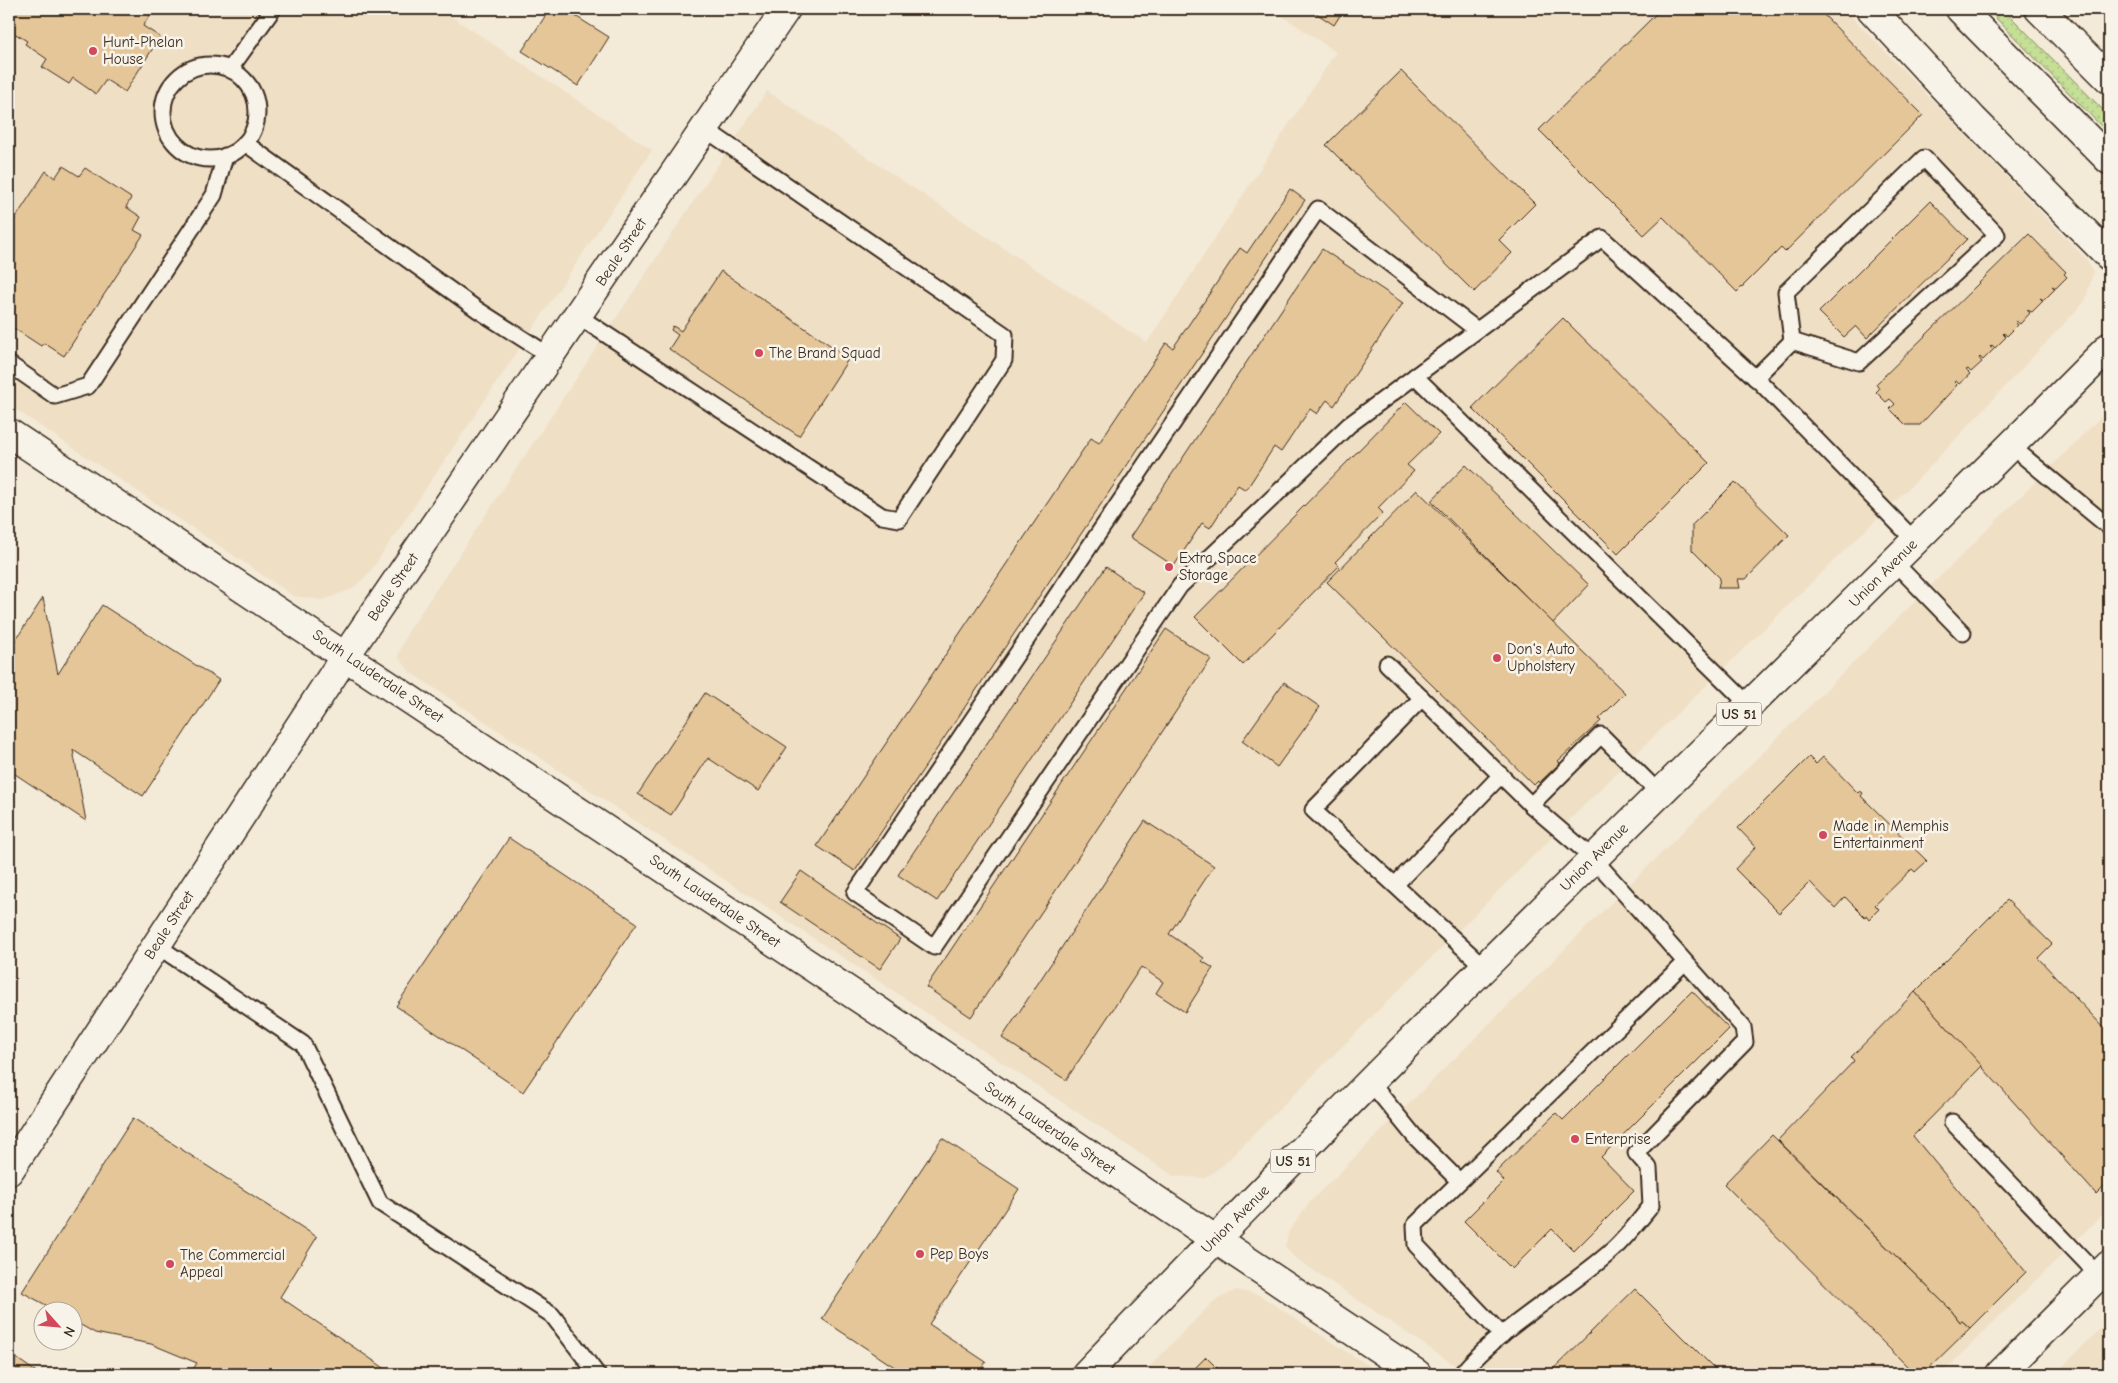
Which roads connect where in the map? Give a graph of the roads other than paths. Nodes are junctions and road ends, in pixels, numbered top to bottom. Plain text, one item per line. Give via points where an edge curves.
1 (273, 9) edge
2 (786, 9) edge
3 (1871, 9) edge
4 (1960, 9) edge
5 (2039, 9) edge
6 (230, 69) junction
7 (2109, 79) edge
8 (705, 129) junction
9 (245, 143) junction
10 (225, 156) junction
11 (2109, 160) edge
12 (2109, 256) edge
13 (578, 316) junction
14 (1477, 330) junction
15 (1792, 342) junction
16 (2109, 347) edge
17 (550, 356) junction
18 (9, 364) edge
19 (1415, 376) junction
20 (1755, 378) junction
21 (9, 433) edge
22 (2011, 446) junction
23 (2109, 527) edge
24 (1915, 541) junction
25 (1894, 562) junction
26 (1964, 633) dead end
27 (346, 655) junction
28 (1387, 664) dead end
29 (1422, 698) junction
30 (1749, 705) junction
31 (1501, 775) junction
32 (1659, 793) junction
33 (1531, 805) junction
34 (1593, 858) junction
35 (1395, 885) junction
36 (156, 945) junction
37 (1684, 963) junction
38 (1483, 966) junction
39 (1371, 1083) junction
40 (1952, 1122) dead end
41 (9, 1171) edge
42 (1459, 1181) junction
43 (1215, 1238) junction
44 (2104, 1270) edge
45 (1502, 1335) junction
46 (597, 1374) edge
47 (1086, 1374) edge
48 (1417, 1374) edge
49 (1461, 1374) edge
50 (2000, 1374) edge

1 - 6 lane
2 - 8 street, Beale Street
3 - 12 street via 1973,119
4 - 11 street
5 - 7 street
6 - 9 lane via 248,83 255,98 257,114
6 - 10 lane via 205,65 190,69 168,90 164,104 166,126 177,146 204,158
8 - 13 street, Beale Street
8 - 13 lane via 1005,335 1004,360 899,519 882,516
9 - 10 lane
9 - 17 lane via 478,310
10 - 18 lane via 214,195 88,386 55,396
13 - 17 street, Beale Street
14 - 19 lane
14 - 19 lane via 1318,208 855,893 934,947 1180,586 1349,426
14 - 20 lane via 1602,238
15 - 15 lane via 1859,362 1997,235 1924,158 1786,292
15 - 20 lane
16 - 22 street, Union Avenue / US 51
17 - 27 street, Beale Street
19 - 30 lane
20 - 24 lane
21 - 27 street, South Lauderdale Street
22 - 23 lane
22 - 24 street, Union Avenue / US 51
24 - 25 street, Union Avenue / US 51
25 - 26 lane
25 - 30 street, Union Avenue / US 51
27 - 36 street, Beale Street
27 - 43 street, South Lauderdale Street
28 - 29 lane
29 - 31 lane
29 - 35 lane via 1313,810
30 - 32 street, Union Avenue / US 51
31 - 33 lane
31 - 35 lane
32 - 33 lane via 1601,735
32 - 34 street, Union Avenue / US 51
33 - 34 lane
34 - 37 lane
34 - 38 street, Union Avenue / US 51
35 - 38 lane
36 - 41 street, Beale Street
36 - 46 lane via 303,1044 380,1203 552,1315
37 - 42 lane
37 - 45 lane via 1743,1027 1745,1042 1636,1153 1649,1168 1651,1206 1610,1253
38 - 39 street, Union Avenue / US 51
39 - 42 lane via 1415,1138
39 - 43 street, Union Avenue / US 51
40 - 44 lane
42 - 45 lane via 1416,1225 1416,1245
43 - 47 street, Union Avenue / US 51
43 - 48 street, South Lauderdale Street
44 - 50 street
45 - 49 lane

